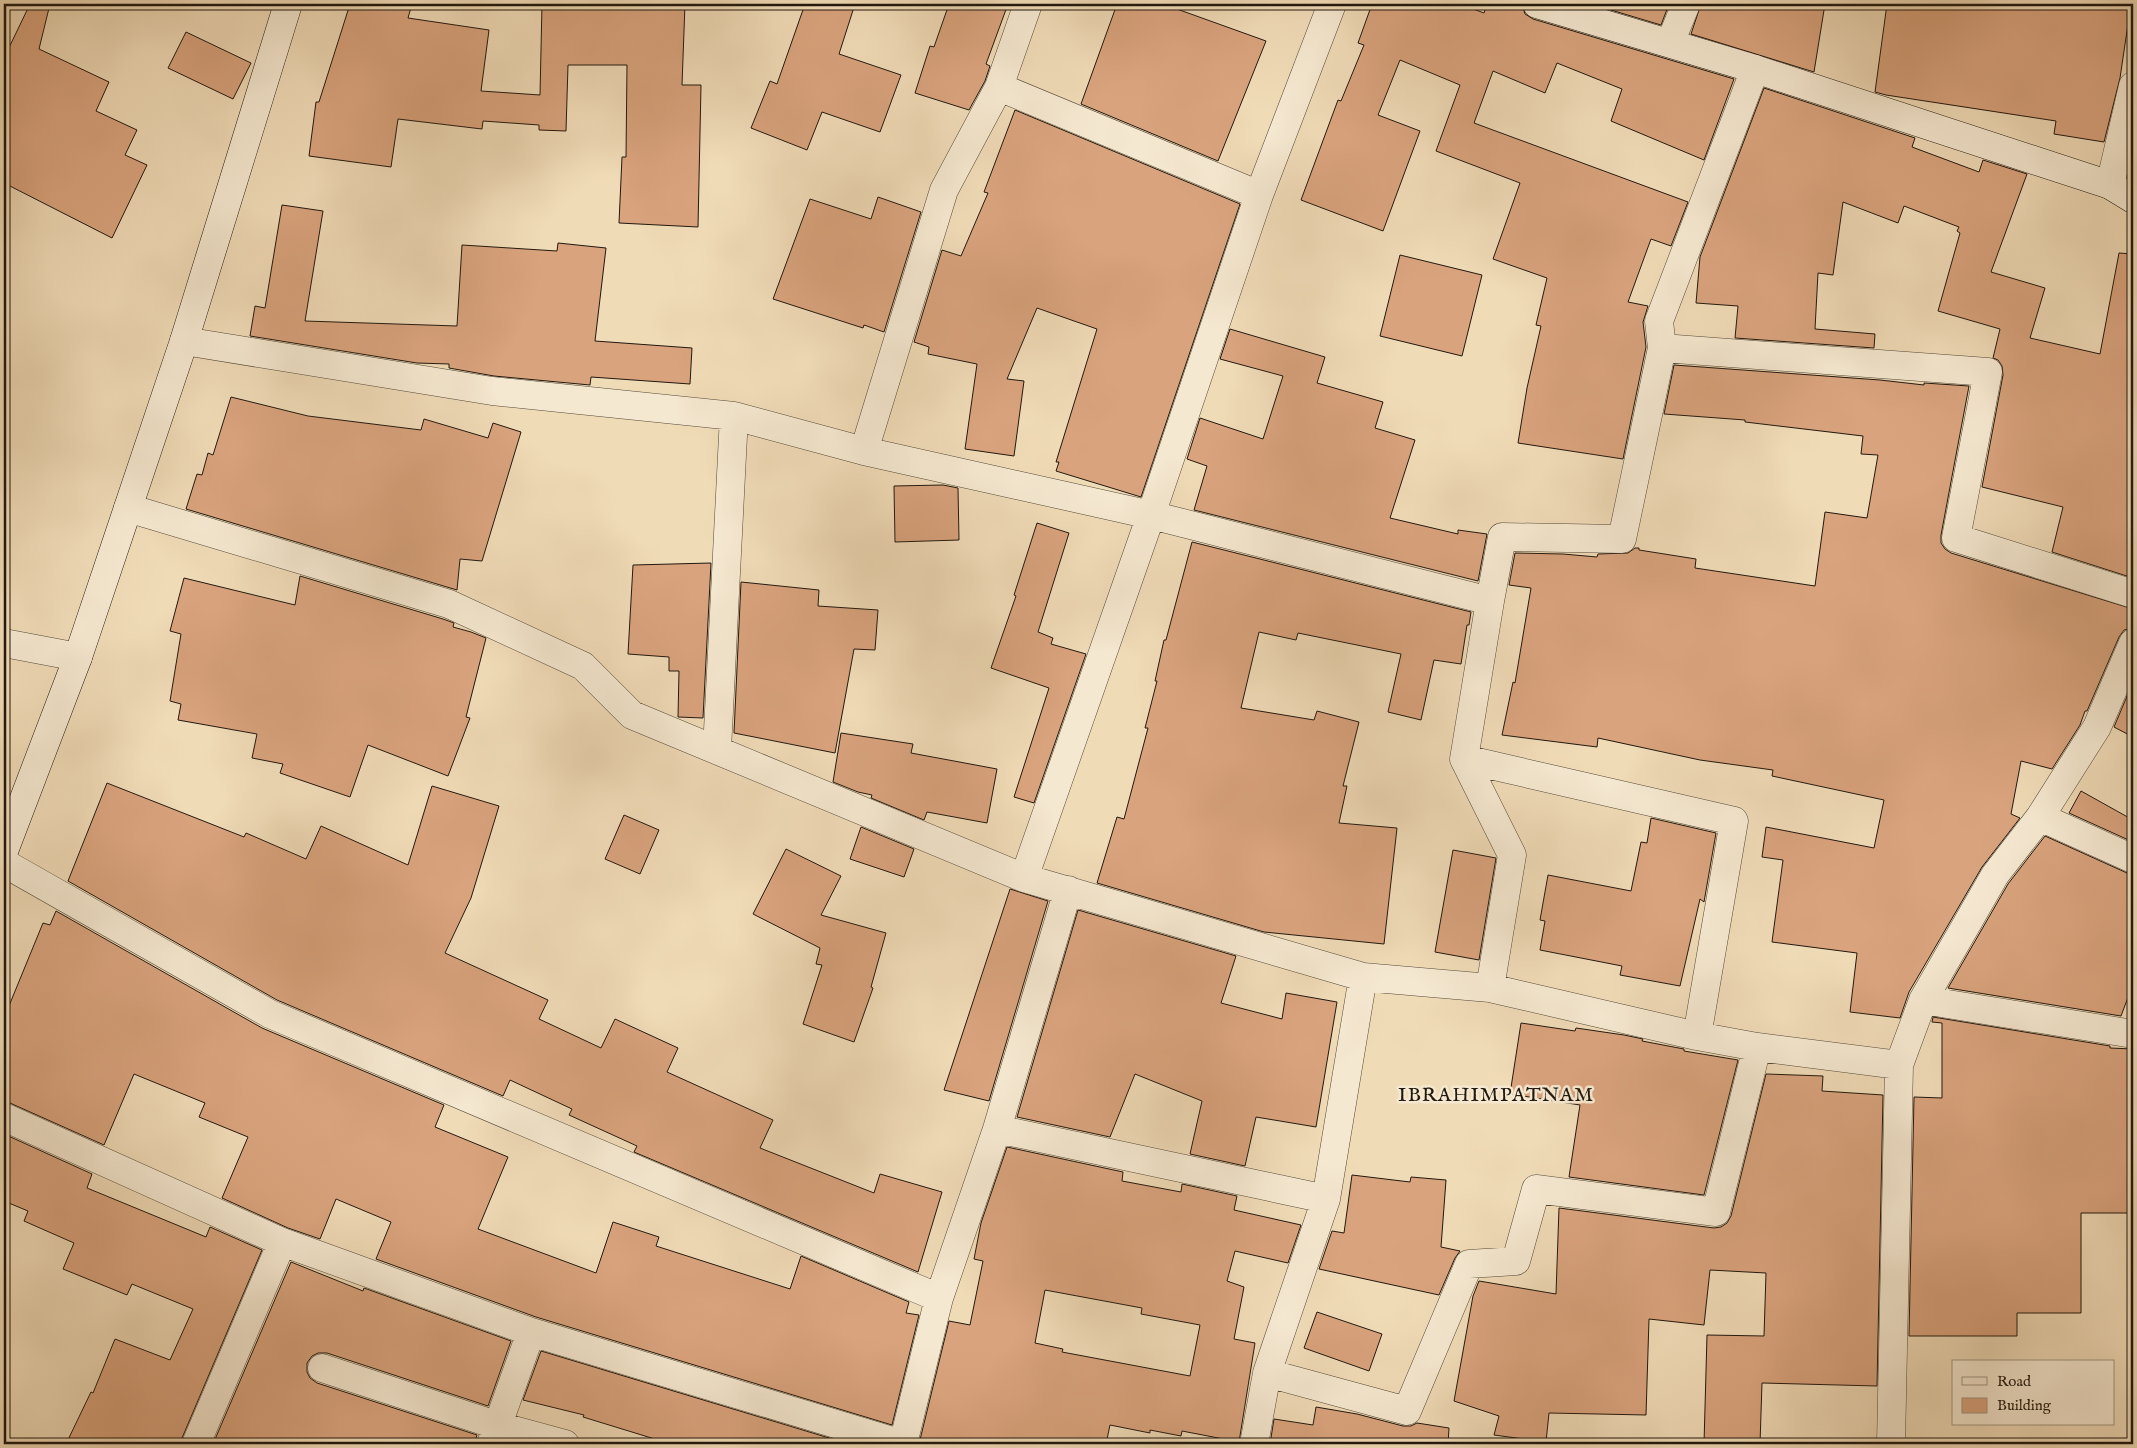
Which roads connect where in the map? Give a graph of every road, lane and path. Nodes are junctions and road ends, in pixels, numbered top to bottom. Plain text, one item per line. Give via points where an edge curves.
1 (288, 4) edge
2 (1028, 4) edge
3 (1332, 4) edge
4 (1537, 4) edge
5 (1686, 4) edge
6 (1670, 43) junction
7 (1755, 69) junction
8 (2133, 86) edge
9 (1000, 88) junction
10 (2110, 185) junction
11 (1259, 194) junction
12 (2133, 200) edge
13 (184, 341) junction
14 (1662, 348) junction
15 (734, 416) junction
16 (864, 451) junction
17 (128, 508) junction
18 (1151, 515) junction
19 (2133, 594) edge
20 (1490, 601) junction
21 (4, 643) edge
22 (2133, 643) edge
23 (78, 657) junction
24 (717, 750) junction
25 (1464, 759) junction
26 (2040, 817) junction
27 (4, 851) edge
28 (2133, 859) edge
29 (4, 863) edge
30 (1024, 878) junction
31 (1068, 890) junction
32 (1363, 977) junction
33 (1490, 988) junction
34 (1923, 1000) junction
35 (2133, 1034) edge
36 (1697, 1036) junction
37 (1757, 1047) junction
38 (1899, 1065) junction
39 (4, 1117) edge
40 (997, 1129) junction
41 (1326, 1199) junction
42 (282, 1242) junction
43 (939, 1298) junction
44 (532, 1332) junction
45 (322, 1368) dead end
46 (1267, 1373) junction
47 (495, 1435) edge
48 (196, 1444) edge
49 (565, 1444) edge
50 (902, 1444) edge
51 (1254, 1444) edge
52 (1891, 1444) edge

1 - 13 street
2 - 9 street
3 - 11 street
4 - 6 street
5 - 6 street
6 - 7 street
7 - 10 street
7 - 14 street via 1659,321
8 - 10 street
9 - 11 street
9 - 16 street via 944,190
10 - 12 street
11 - 18 street
13 - 15 street via 492,391
13 - 17 street
14 - 19 street via 1988,372 1956,538
14 - 20 street via 1622,539 1502,537
15 - 16 street
15 - 24 street
16 - 18 street
17 - 23 street
17 - 24 street via 449,604 583,666 632,715
18 - 20 street
18 - 30 street
20 - 25 street
21 - 23 street
22 - 26 street via 2097,726
23 - 27 street
24 - 30 street
25 - 33 street via 1512,855
25 - 36 street via 1734,821
26 - 28 street
26 - 34 street via 1995,875
29 - 43 street via 270,1014
30 - 31 street
31 - 32 street
31 - 40 street
32 - 33 street
32 - 41 street
33 - 36 street
34 - 35 street
34 - 38 street
36 - 37 street
37 - 38 street
37 - 46 street via 1716,1212 1536,1189 1516,1261 1469,1264 1407,1411
38 - 52 street
39 - 42 street
40 - 41 street
40 - 43 street
41 - 46 street
42 - 44 street
42 - 48 street
43 - 50 street
44 - 47 street
44 - 50 street
45 - 47 street
46 - 51 street
47 - 49 street

